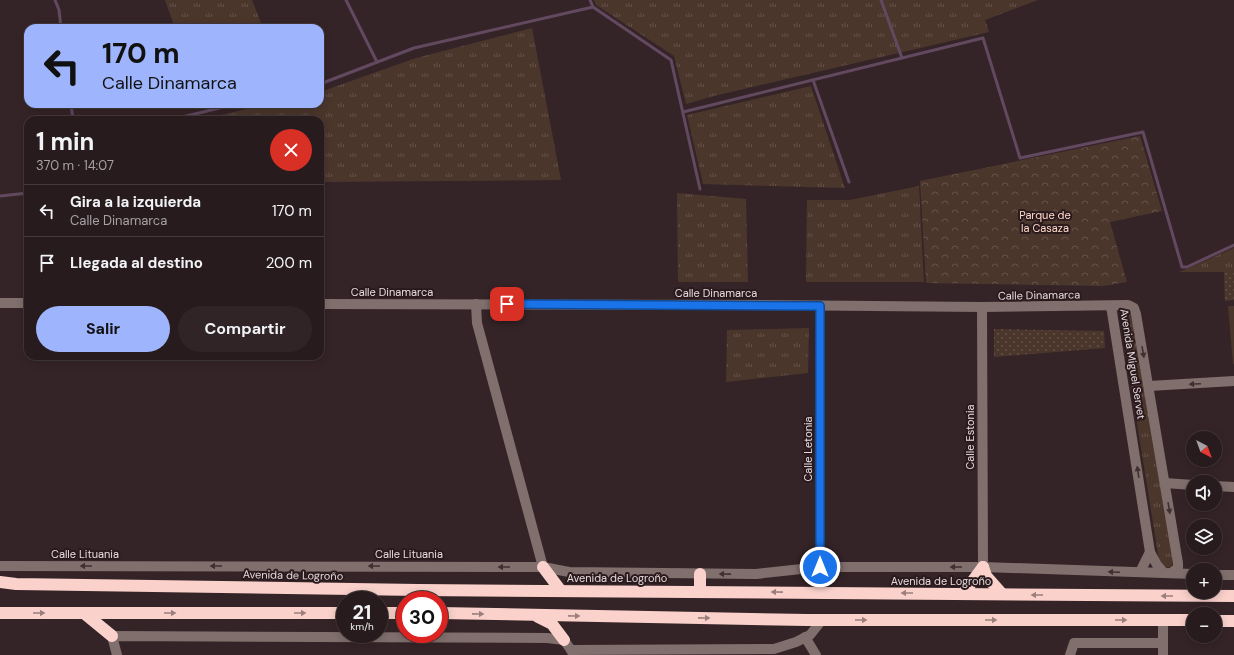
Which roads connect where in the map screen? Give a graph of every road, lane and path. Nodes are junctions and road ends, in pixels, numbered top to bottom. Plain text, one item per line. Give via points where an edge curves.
1 (0, 303) edge
2 (24, 303) edge
3 (324, 304) edge
4 (476, 304) junction
5 (820, 306) junction
6 (1111, 306) junction
7 (982, 307) junction
8 (1234, 382) edge
9 (1149, 386) junction
10 (1165, 484) junction
11 (1186, 485) edge
12 (1222, 486) edge
13 (1234, 487) edge
14 (1150, 552) junction
15 (1, 566) edge
16 (543, 567) junction
17 (820, 567) junction
18 (983, 567) junction
19 (1140, 572) junction
20 (1168, 573) junction
21 (700, 574) junction
22 (1186, 574) edge
23 (1222, 575) edge
24 (1234, 575) edge
25 (0, 582) edge
26 (539, 591) junction
27 (562, 591) junction
28 (700, 592) junction
29 (819, 593) junction
30 (963, 594) junction
31 (1002, 594) junction
32 (1234, 596) edge
33 (0, 613) edge
34 (84, 613) junction
35 (336, 613) edge
36 (448, 613) edge
37 (535, 615) junction
38 (822, 620) junction
39 (1163, 620) junction
40 (1186, 620) edge
41 (1222, 621) edge
42 (1234, 621) edge
43 (112, 636) junction
44 (805, 637) junction
45 (1163, 643) junction
46 (570, 648) edge
47 (722, 652) edge
48 (117, 655) edge
49 (816, 655) edge
50 (1070, 655) edge
51 (1163, 655) edge

1 - 2 street
3 - 4 street, Calle Dinamarca
4 - 5 street, Calle Dinamarca
4 - 16 street via 477,323
5 - 7 street, Calle Dinamarca
5 - 17 street, Calle Letonia
6 - 7 street, Calle Dinamarca
6 -> 9 street, Avenida Miguel Servet via 1128,305 1134,308
14 -> 6 street, Avenida Miguel Servet
7 - 18 street, Calle Estonia
8 -> 9 street
9 - 10 street, Avenida Miguel Servet
10 - 11 street
10 -> 20 street, Avenida Miguel Servet via 1178,563 1178,568
12 - 13 street
14 - 19 street
14 - 20 street, Avenida Miguel Servet via 1157,565
16 -> 15 street, Calle Lituania
16 - 21 street, Calle Lituania via 569,572
16 - 26 highway
16 - 27 highway
18 -> 17 street, Calle Lituania
17 -> 21 street, Calle Lituania via 756,574
17 - 29 street, Calle Letonia
19 -> 18 street, Calle Lituania
18 - 30 highway
18 - 31 highway via 986,576
19 - 20 street, Calle Lituania
20 - 22 street
21 - 28 highway
23 - 24 street
25 - 26 highway, Avenida de Logroño via 39,585
26 - 27 highway, Avenida de Logroño
27 - 28 highway, Avenida de Logroño
29 -> 28 highway, Avenida de Logroño
30 -> 29 highway, Avenida de Logroño
30 - 31 highway, Avenida de Logroño
32 -> 31 highway, Avenida de Logroño
33 -> 34 highway
34 -> 35 highway
34 - 43 highway
36 -> 37 highway
37 -> 38 highway
37 - 46 highway via 552,624
38 -> 39 highway
38 - 44 street via 810,635
39 - 40 highway
39 - 45 street
41 - 42 highway
43 - 46 street via 546,638
43 - 48 street
44 - 47 street via 774,649
44 - 49 street
45 - 50 street via 1074,643
45 - 51 street
46 - 47 street

